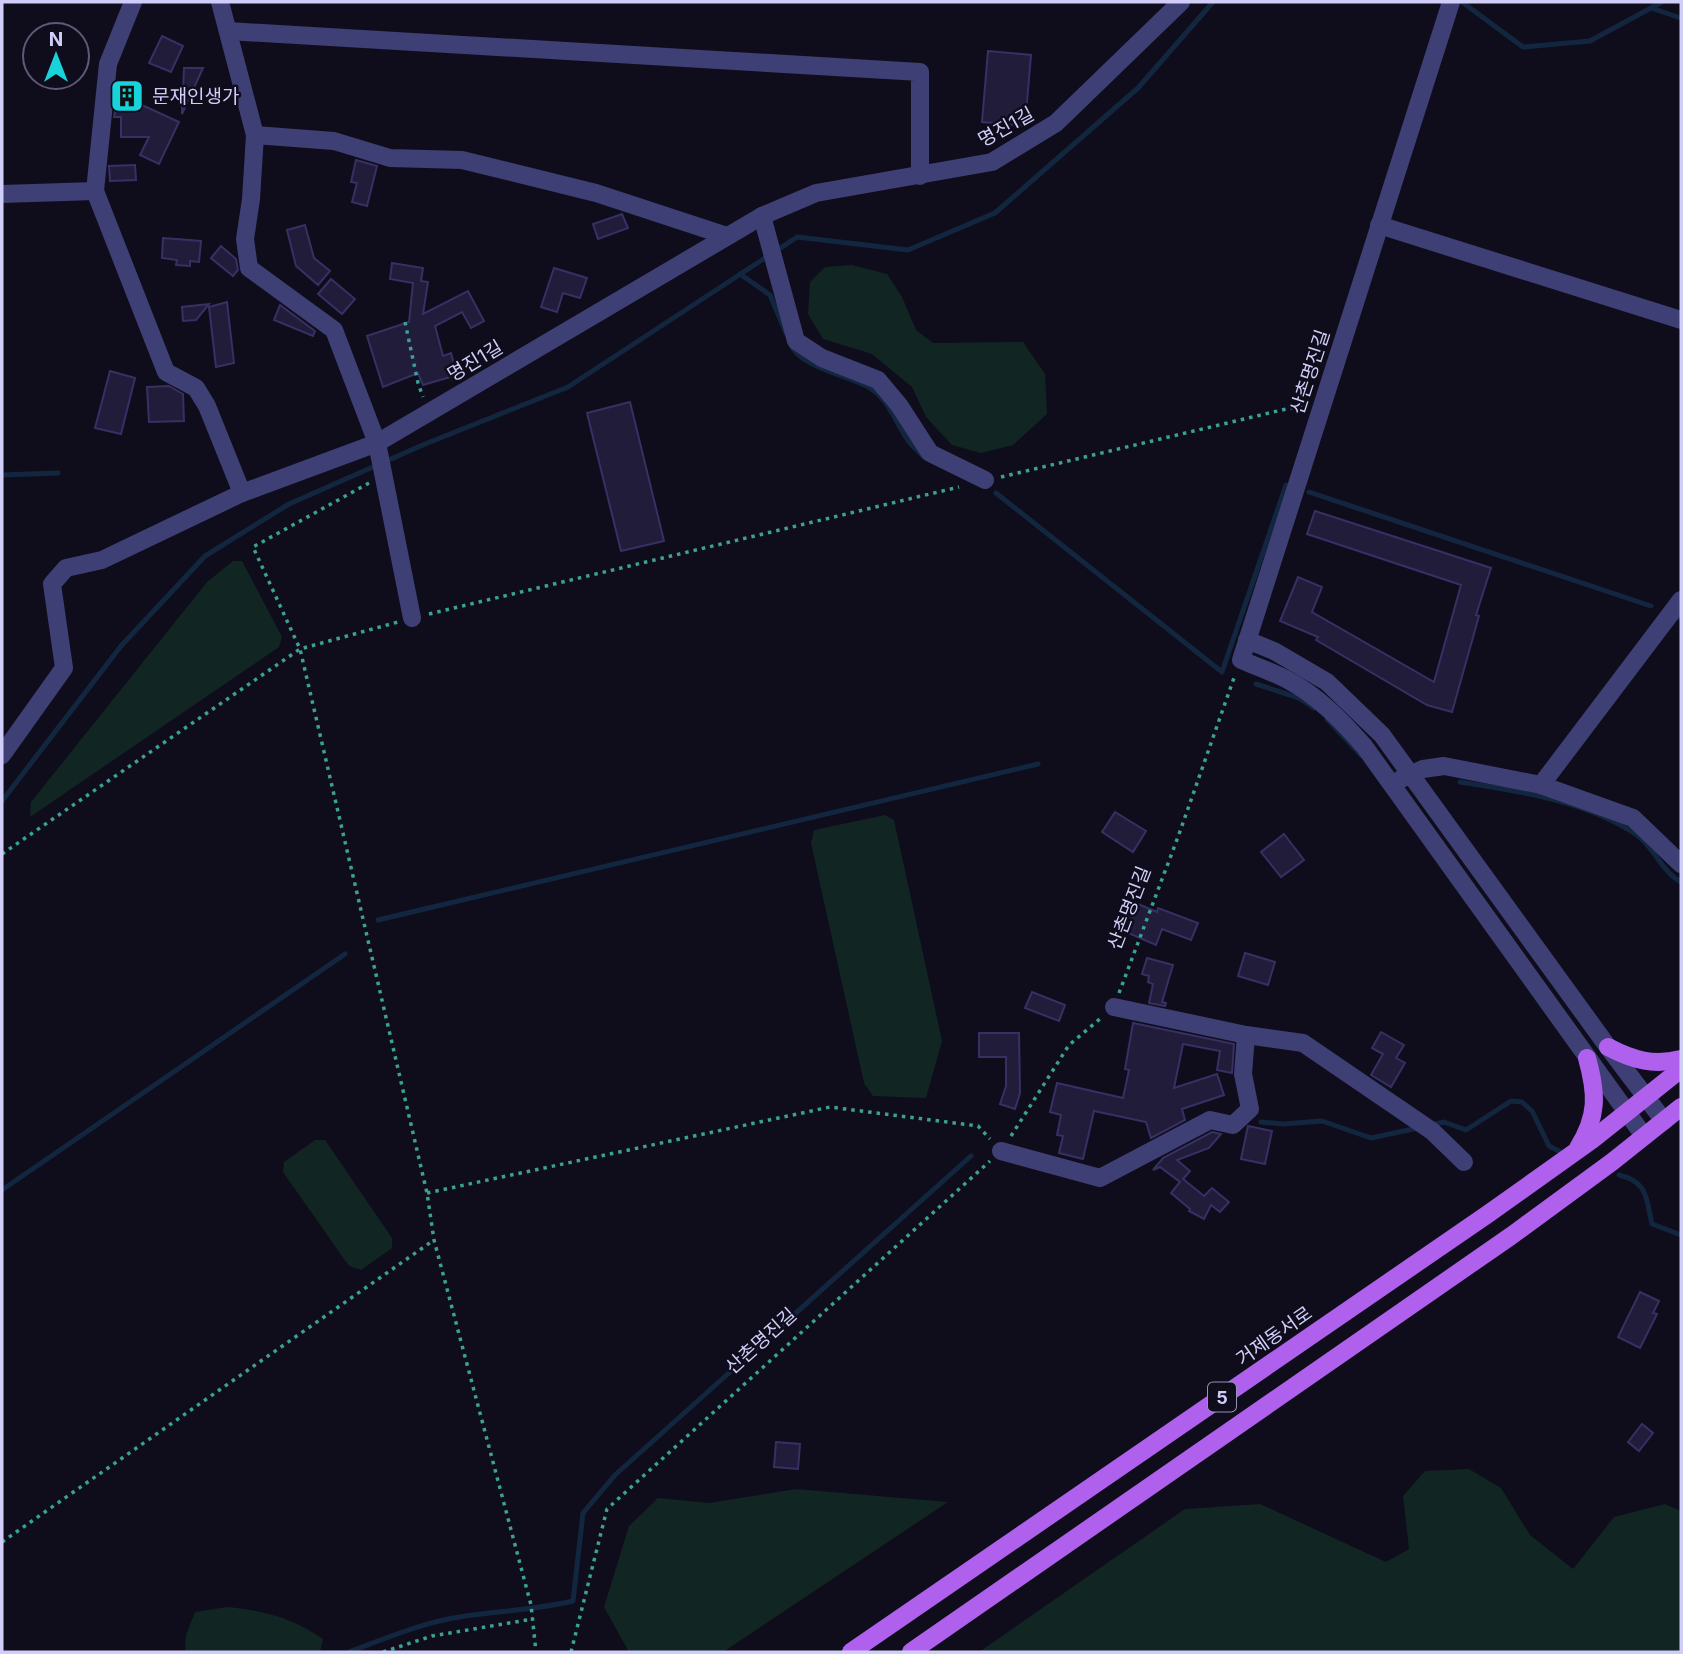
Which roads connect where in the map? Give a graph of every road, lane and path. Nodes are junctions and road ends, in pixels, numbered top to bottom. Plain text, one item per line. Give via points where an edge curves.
1 (133, 2) edge
2 (220, 2) edge
3 (1181, 2) edge
4 (1451, 2) edge
5 (228, 31) junction
6 (255, 135) junction
7 (920, 176) junction
8 (95, 191) junction
9 (2, 194) edge
10 (762, 216) junction
11 (1379, 225) junction
12 (727, 236) junction
13 (1681, 320) edge
14 (405, 322) dead end
15 (1322, 401) junction
16 (429, 412) junction
17 (377, 443) junction
18 (383, 475) junction
19 (985, 480) junction
20 (242, 493) junction
21 (1681, 600) edge
22 (1259, 602) junction
23 (412, 618) junction
24 (1247, 640) junction
25 (299, 649) junction
26 (1276, 652) junction
27 (1241, 660) junction
28 (2, 755) edge
29 (1409, 775) junction
30 (1391, 784) junction
31 (1541, 785) junction
32 (2, 853) edge
33 (1681, 864) edge
34 (1114, 1007) junction
35 (1246, 1035) junction
36 (1608, 1047) junction
37 (1587, 1058) junction
38 (1681, 1059) edge
39 (1681, 1069) edge
40 (1646, 1098) junction
41 (1681, 1107) edge
42 (1627, 1114) junction
43 (1664, 1121) junction
44 (1644, 1136) junction
45 (1001, 1151) junction
46 (1576, 1152) junction
47 (1464, 1162) dead end
48 (427, 1193) junction
49 (434, 1240) junction
50 (2, 1542) edge
51 (533, 1619) junction
52 (383, 1652) edge
53 (536, 1652) edge
54 (571, 1652) edge
55 (851, 1652) edge
56 (911, 1652) edge

1 - 8 street via 108,64
2 - 5 street
3 - 7 street, 명진1길 via 1056,123 992,162
4 - 11 street, 산촌명진길
5 - 6 street
5 - 7 street via 920,72
6 - 12 street via 334,141 390,158 462,160 596,193
6 - 17 street via 246,239 249,268 334,330
7 - 10 street, 명진1길 via 816,193
8 - 9 street
8 - 20 street via 166,372 196,388
10 - 12 street, 명진1길
10 - 19 street via 796,341 822,358 878,380 930,453
11 - 13 street
11 - 15 street, 산촌명진길
12 - 16 street, 명진1길
14 - 16 path
15 - 19 path
15 - 22 street, 산촌명진길
16 - 17 street, 명진1길
17 - 18 street
17 - 20 street, 명진1길
18 - 23 street
18 - 25 path via 253,547
19 - 23 path
20 - 28 street, 명진1길 via 103,561 66,568 52,584 64,668
21 - 31 street
22 - 24 street, 산촌명진길
22 - 26 street via 1261,628
23 - 25 path
24 - 26 street
24 - 27 street, 산촌명진길
25 - 32 path
25 - 48 path
26 - 29 street via 1327,682 1382,735
27 - 30 street via 1308,693 1346,725
27 - 34 path, 산촌명진길
29 - 30 street
29 - 31 street via 1444,766
29 - 36 street
30 - 37 street
31 - 33 street via 1633,818
34 - 35 street
34 - 45 path, 산촌명진길 via 1069,1045
35 - 45 street via 1243,1074 1250,1109 1233,1125 1210,1121 1100,1178
35 - 47 street via 1303,1043 1432,1131
36 - 38 main road via 1639,1061
36 - 40 street
37 - 42 street
37 - 46 main road via 1594,1108
39 - 40 main road, 거제동서로 / 5
40 - 42 main road, 거제동서로 / 5
40 - 43 street
41 - 43 main road, 5
42 - 44 street
42 - 46 main road, 거제동서로 / 5
43 - 44 main road, 5
44 - 56 main road, 5 via 1511,1236
45 - 48 path via 978,1126 830,1107
45 - 54 path, 산촌명진길 via 607,1509
46 - 55 main road, 거제동서로 / 5
48 - 49 path
49 - 50 path
49 - 51 path
51 - 52 path via 432,1636
51 - 53 path

